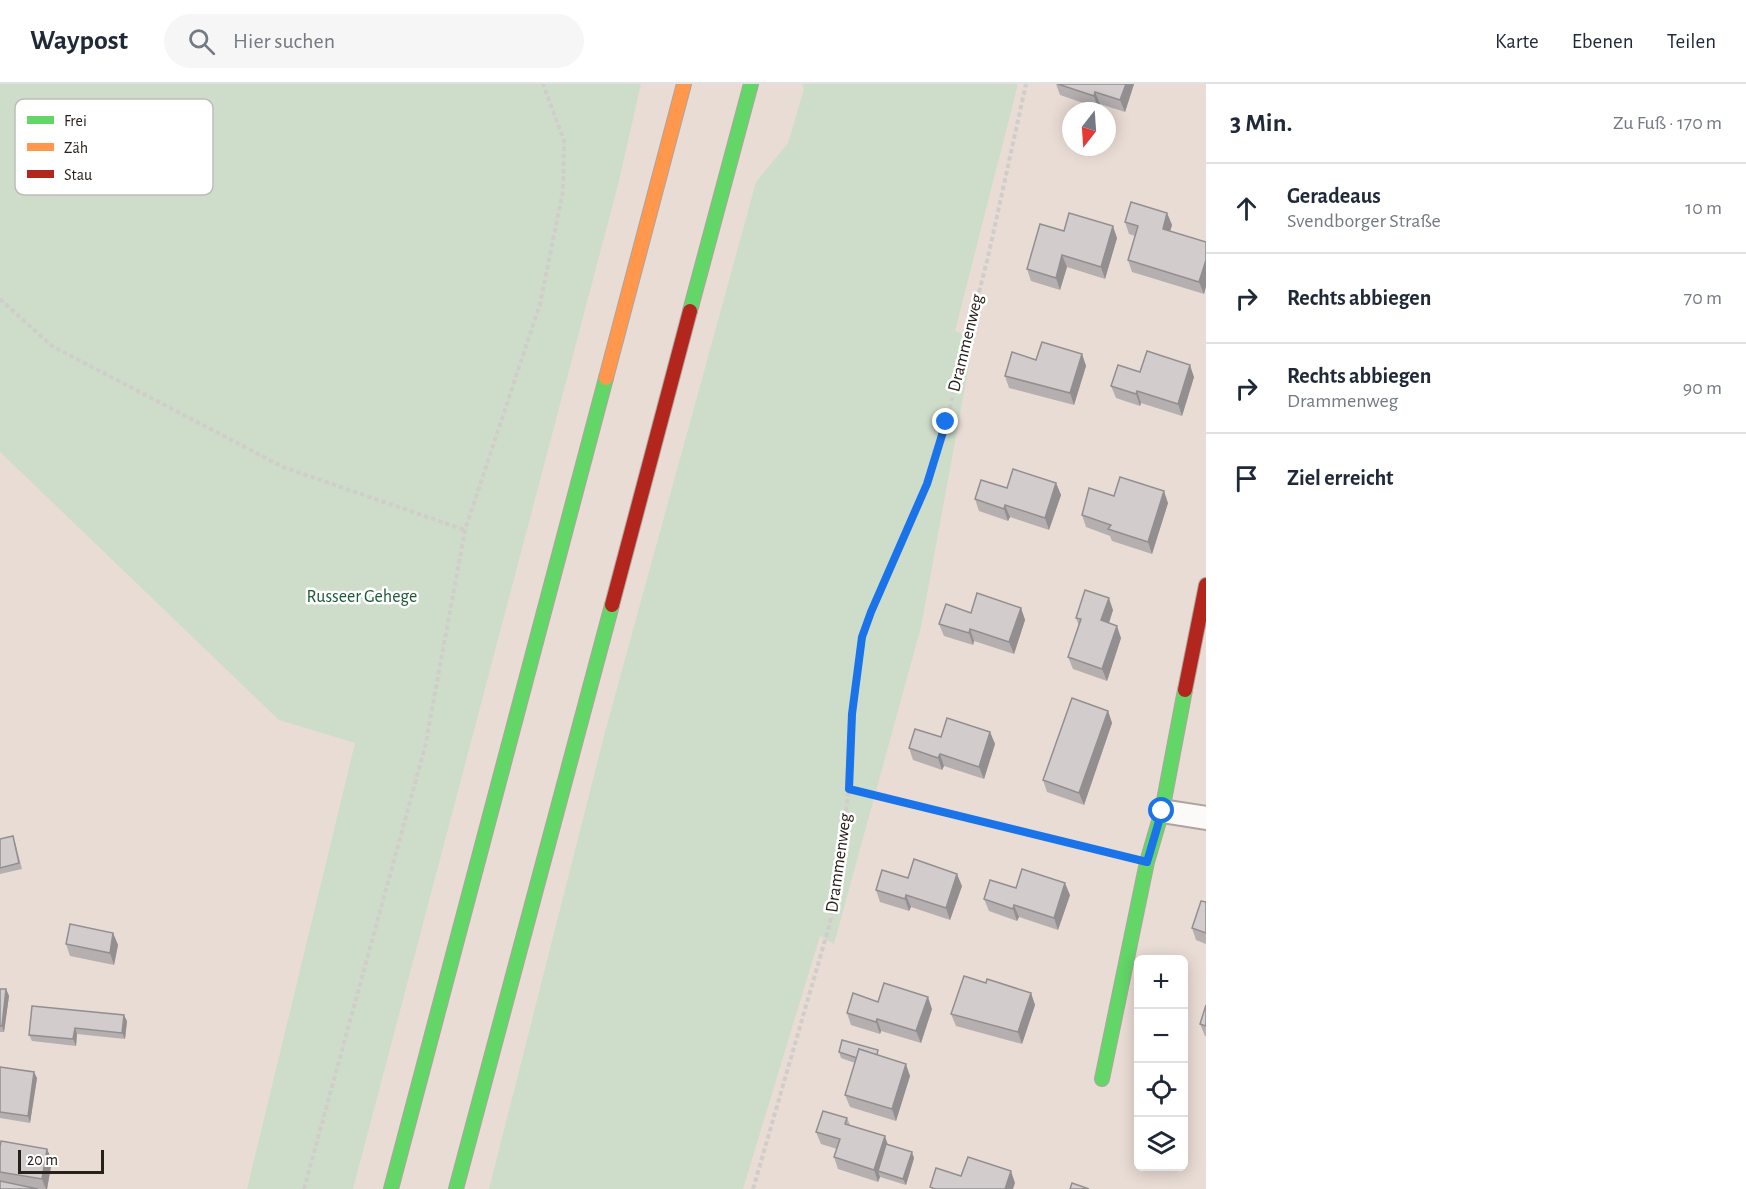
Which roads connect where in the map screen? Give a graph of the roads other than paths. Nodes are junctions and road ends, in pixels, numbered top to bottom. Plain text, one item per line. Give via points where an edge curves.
1 (684, 84) edge
2 (751, 84) edge
3 (1206, 585) edge
4 (1162, 811) junction
5 (1206, 818) edge
6 (1102, 1079) dead end
7 (391, 1189) edge
8 (456, 1189) edge

1 - 7 main road
2 - 8 main road
3 - 4 main road
4 - 5 street
4 - 6 main road via 1147,862

